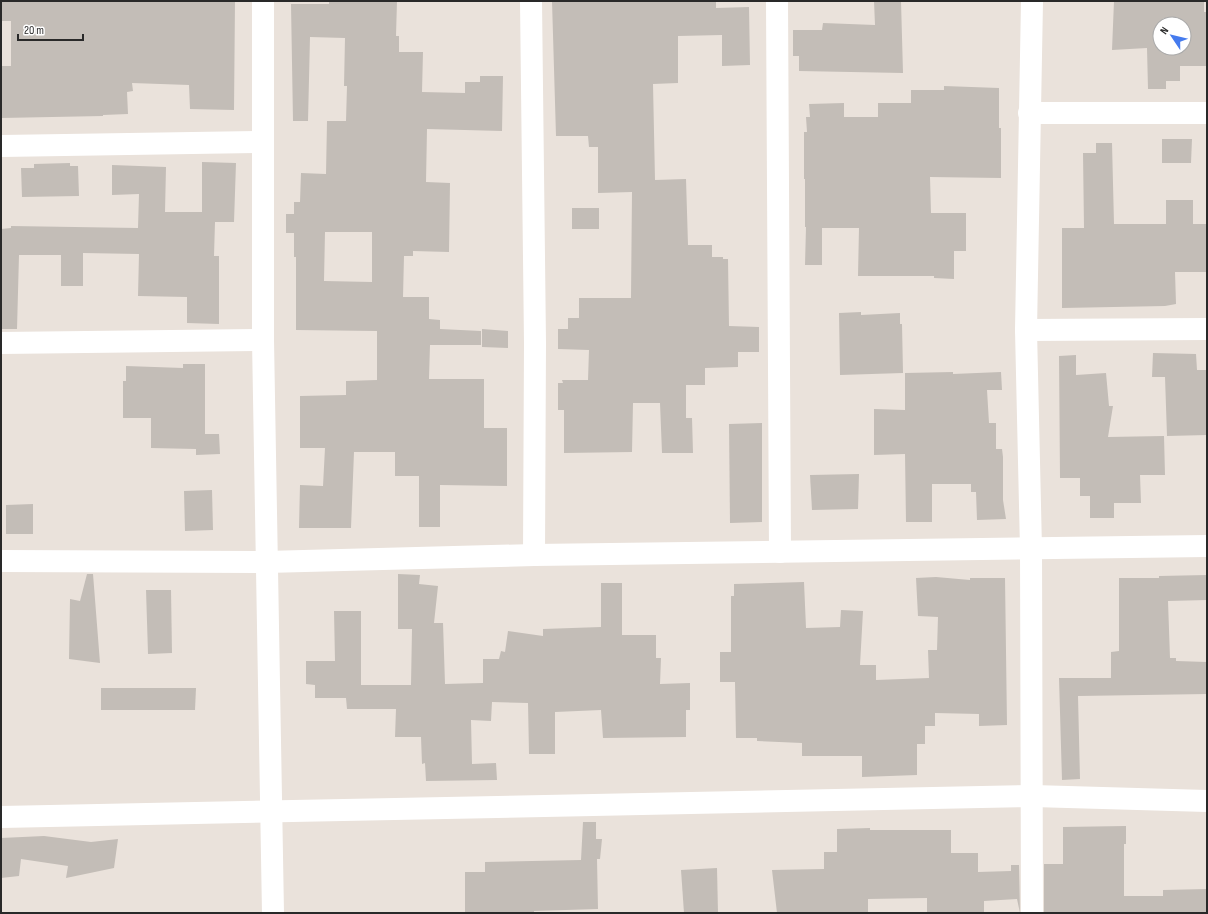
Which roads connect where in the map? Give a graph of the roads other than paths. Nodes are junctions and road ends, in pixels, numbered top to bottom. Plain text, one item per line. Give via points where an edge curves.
1 (263, 1) edge
2 (530, 1) edge
3 (777, 1) edge
4 (1032, 1) edge
5 (1029, 113) junction
6 (1207, 113) edge
7 (262, 142) junction
8 (1, 146) edge
9 (1207, 328) edge
10 (1026, 330) junction
11 (263, 340) junction
12 (1, 343) edge
13 (1207, 546) edge
14 (1031, 549) junction
15 (780, 552) junction
16 (534, 555) junction
17 (1, 561) edge
18 (266, 562) junction
19 (1033, 796) junction
20 (1207, 801) edge
21 (272, 812) junction
22 (1, 817) edge
23 (273, 913) edge
24 (1032, 913) edge

1 - 7 street
2 - 16 street via 535,342
3 - 15 street
4 - 5 street
5 - 6 street
5 - 10 street
7 - 8 street
7 - 11 street
9 - 10 street
10 - 14 street
11 - 12 street
11 - 18 street
13 - 14 street
14 - 15 street
14 - 19 street
15 - 16 street
16 - 18 street
17 - 18 street
18 - 21 street
19 - 20 street
19 - 21 street
19 - 24 street
21 - 22 street
21 - 23 street

